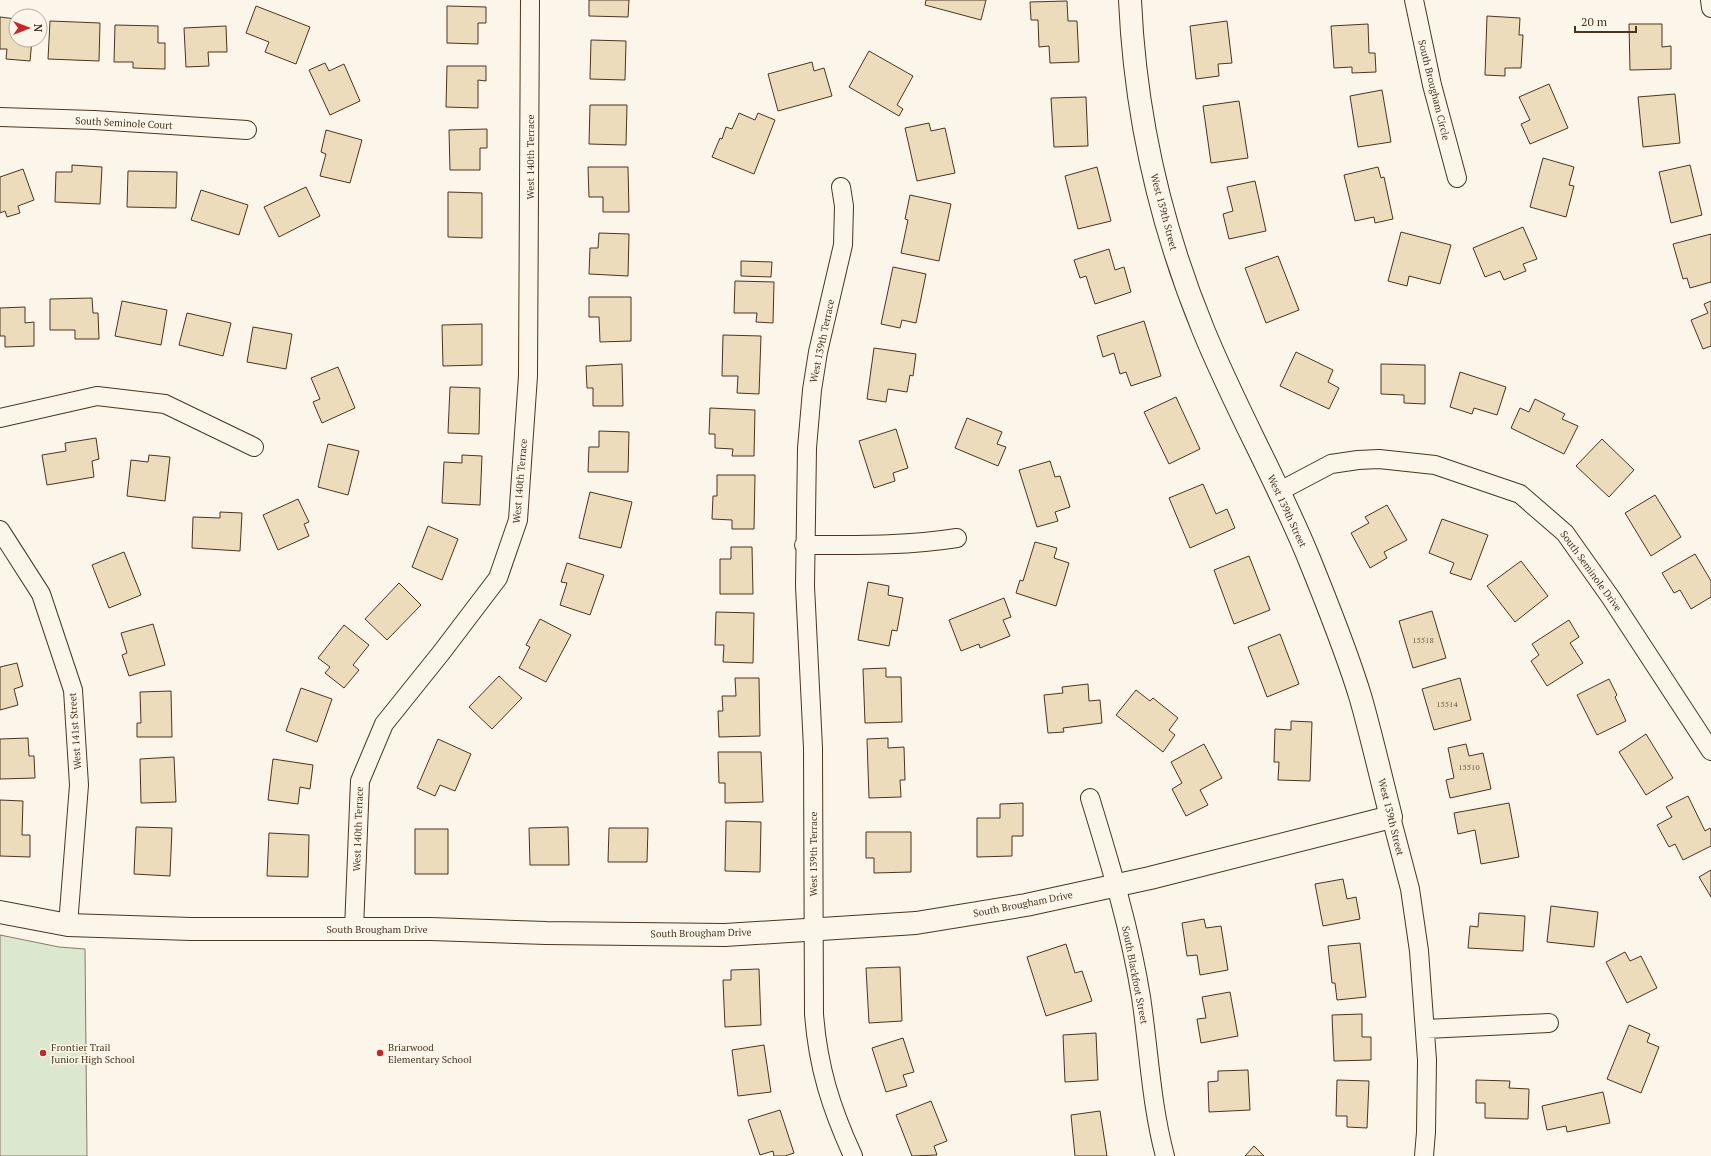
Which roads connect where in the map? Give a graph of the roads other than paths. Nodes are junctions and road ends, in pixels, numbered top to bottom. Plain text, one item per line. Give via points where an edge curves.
1 (1130, 0) edge
2 (1414, 0) edge
3 (1710, 0) edge
4 (530, 5) edge
5 (1711, 8) edge
6 (0, 117) edge
7 (247, 130) dead end
8 (1457, 178) dead end
9 (840, 187) dead end
10 (0, 418) edge
11 (254, 447) dead end
12 (1278, 492) junction
13 (0, 530) edge
14 (957, 538) dead end
15 (804, 545) junction
16 (1711, 751) edge
17 (1090, 798) dead end
18 (1391, 817) junction
19 (1117, 885) junction
20 (0, 912) edge
21 (68, 925) junction
22 (354, 929) junction
23 (813, 929) junction
24 (1549, 1023) dead end
25 (1426, 1029) junction
26 (853, 1156) edge
27 (1165, 1156) edge
28 (1424, 1156) edge

1 - 12 street, West 139th Street via 1137,84 1152,171 1173,247 1205,334
2 - 8 street, South Brougham Circle via 1432,85
3 - 5 street
4 - 22 street, West 140th Terrace via 528,376 518,520 498,578 384,724 360,781
6 - 7 street, South Seminole Court
9 - 15 street, West 139th Terrace via 844,206 843,245 818,352 812,390 807,448
10 - 11 street via 97,396 165,404
12 - 16 street, South Seminole Drive via 1331,464 1379,459 1435,465 1520,494 1565,533 1612,598
12 - 18 street, West 139th Street via 1309,559 1345,652 1361,699
13 - 21 street, West 141st Street via 41,594 73,690 79,785
14 - 15 street via 892,545
15 - 23 street, West 139th Terrace via 813,748
17 - 19 street, South Blackfoot Street
18 - 19 street, South Brougham Drive
18 - 25 street, West 139th Street via 1416,921
19 - 23 street, South Brougham Drive via 1026,905 916,923
19 - 27 street, South Blackfoot Street via 1141,996 1159,1133
20 - 21 street, South Brougham Drive
21 - 22 street, South Brougham Drive via 191,929
22 - 23 street, South Brougham Drive via 725,935
23 - 26 street, West 139th Terrace via 814,1014 820,1066 830,1103
24 - 25 street
25 - 28 street, West 139th Street

